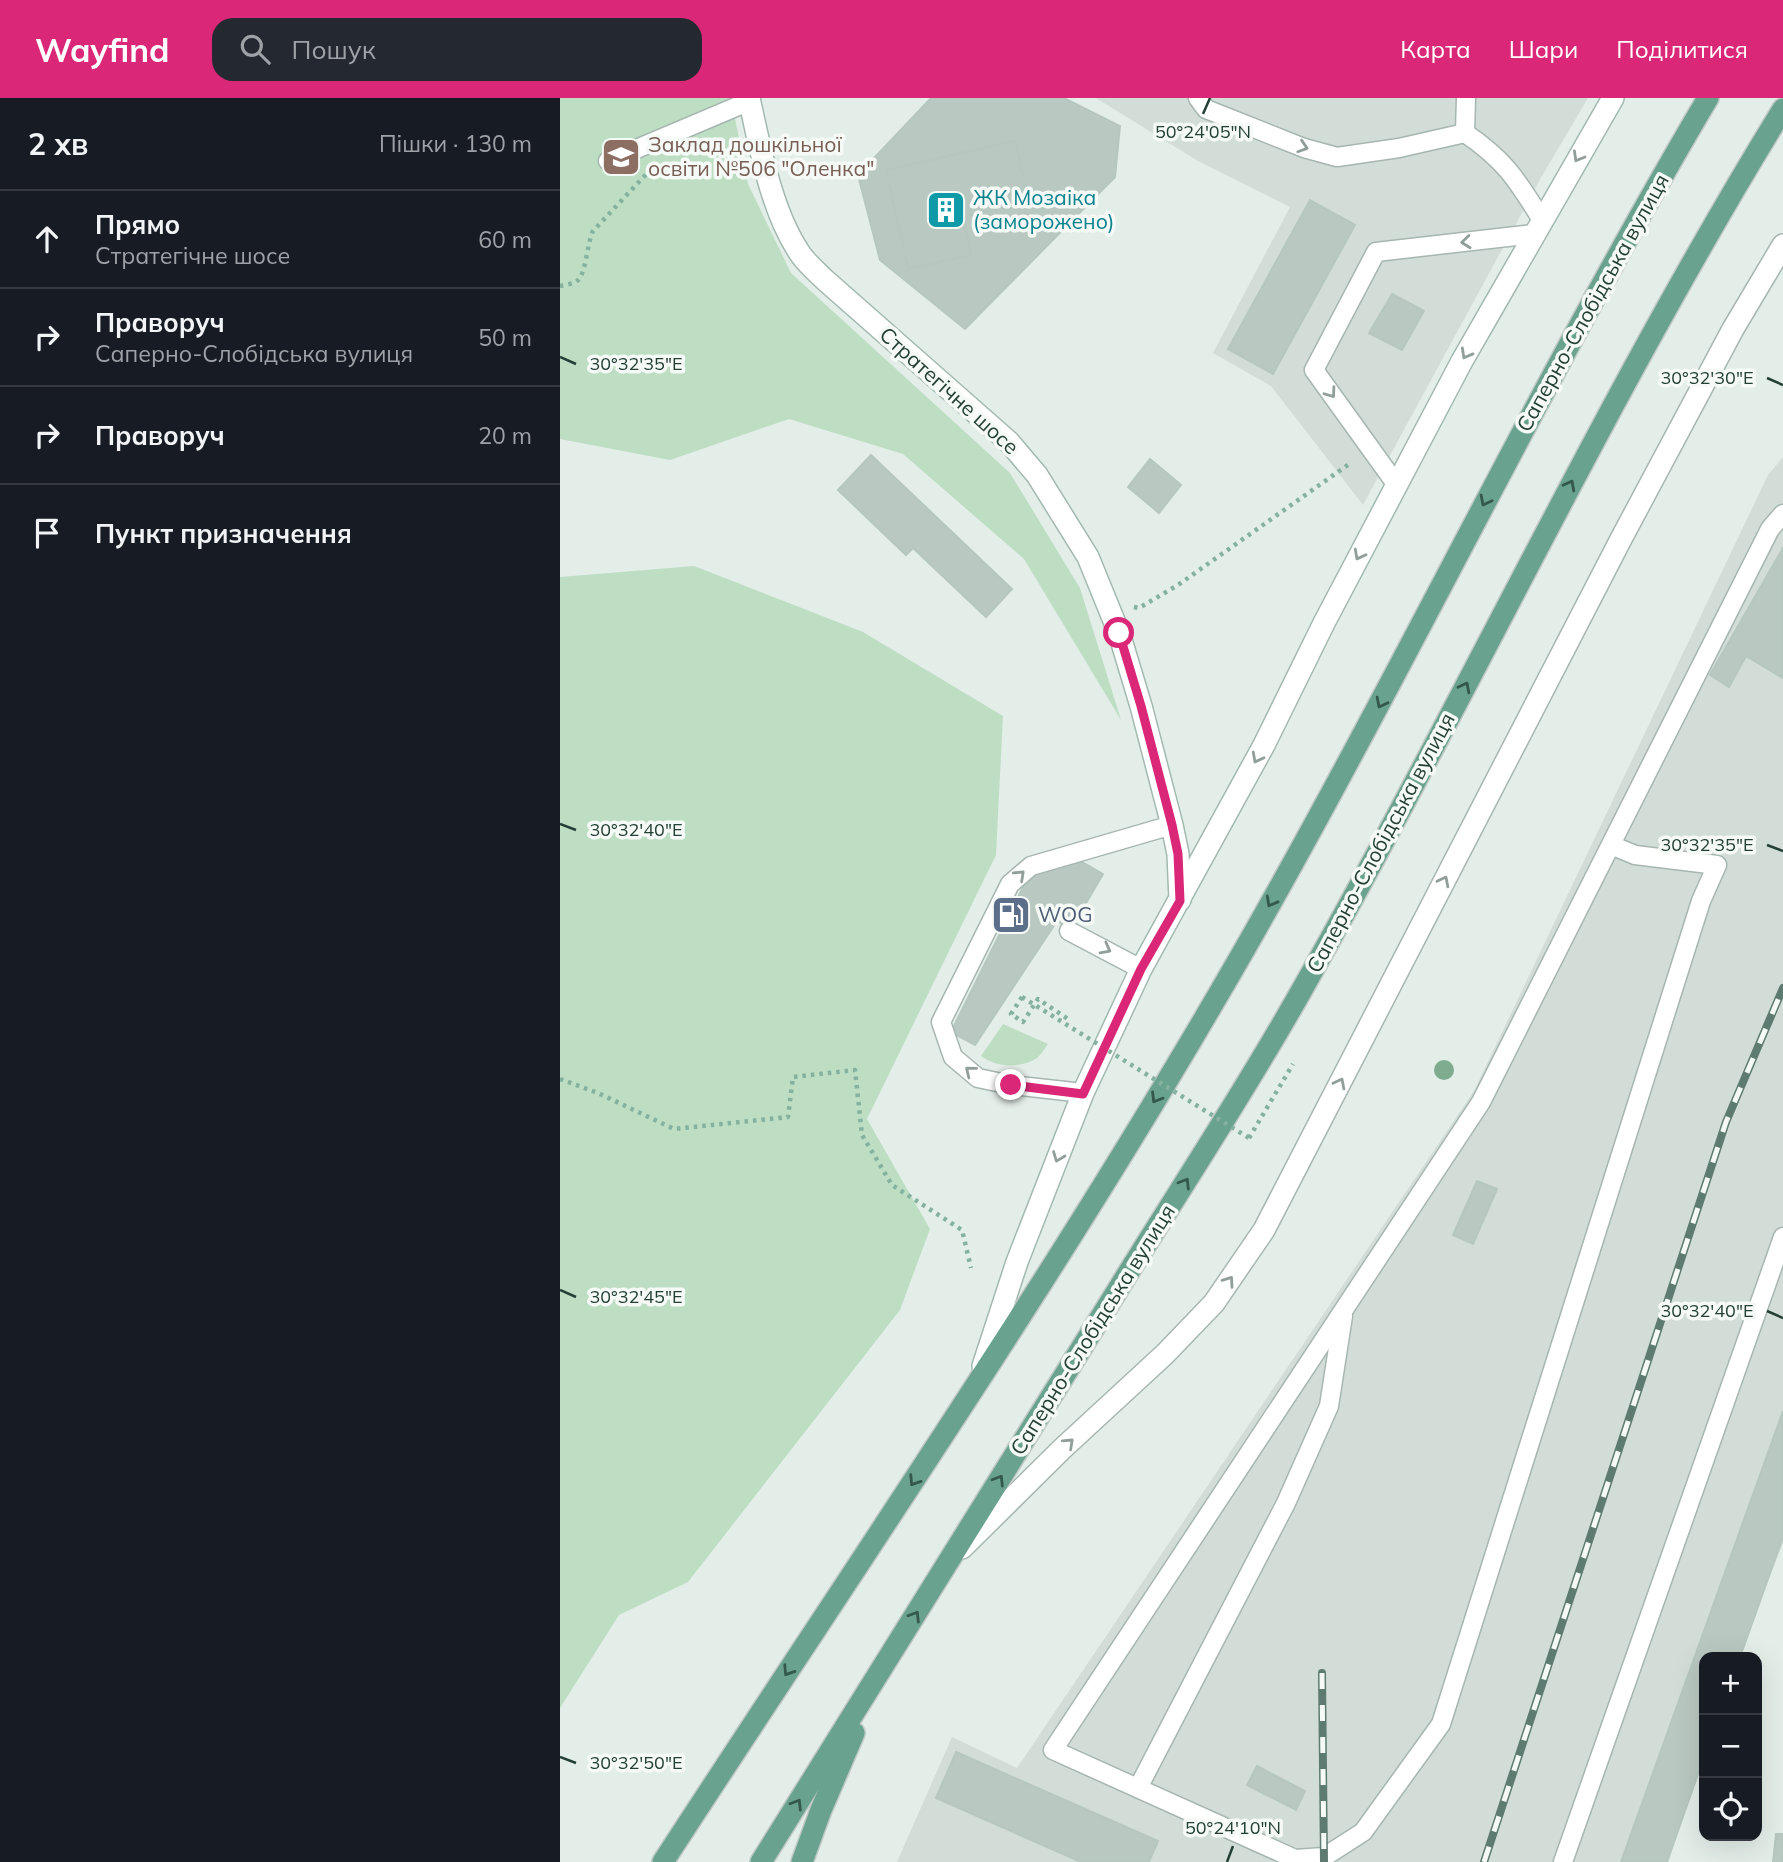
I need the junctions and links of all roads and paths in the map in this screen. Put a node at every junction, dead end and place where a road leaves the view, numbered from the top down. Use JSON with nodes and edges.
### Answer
{"nodes":[{"id":1,"x":1198,"y":98,"type":"edge"},
{"id":2,"x":1466,"y":98,"type":"edge"},
{"id":3,"x":1613,"y":98,"type":"edge"},
{"id":4,"x":1708,"y":98,"type":"edge"},
{"id":5,"x":750,"y":99,"type":"edge"},
{"id":6,"x":1783,"y":109,"type":"edge"},
{"id":7,"x":1465,"y":133,"type":"junction"},
{"id":8,"x":650,"y":143,"type":"junction"},
{"id":9,"x":608,"y":161,"type":"dead end"},
{"id":10,"x":1538,"y":227,"type":"junction"},
{"id":11,"x":1783,"y":245,"type":"edge"},
{"id":12,"x":560,"y":286,"type":"edge"},
{"id":13,"x":1371,"y":449,"type":"junction"},
{"id":14,"x":1396,"y":484,"type":"junction"},
{"id":15,"x":1783,"y":514,"type":"edge"},
{"id":16,"x":1105,"y":601,"type":"junction"},
{"id":17,"x":1172,"y":825,"type":"junction"},
{"id":18,"x":1611,"y":845,"type":"junction"},
{"id":19,"x":1180,"y":901,"type":"junction"},
{"id":20,"x":1069,"y":931,"type":"dead end"},
{"id":21,"x":1141,"y":969,"type":"junction"},
{"id":22,"x":1071,"y":1021,"type":"dead end"},
{"id":23,"x":1293,"y":1064,"type":"dead end"},
{"id":24,"x":560,"y":1079,"type":"edge"},
{"id":25,"x":1083,"y":1094,"type":"junction"},
{"id":26,"x":1783,"y":1237,"type":"edge"},
{"id":27,"x":971,"y":1268,"type":"dead end"},
{"id":28,"x":1345,"y":1308,"type":"junction"},
{"id":29,"x":978,"y":1383,"type":"junction"},
{"id":30,"x":951,"y":1559,"type":"junction"},
{"id":31,"x":879,"y":1673,"type":"junction"},
{"id":32,"x":1138,"y":1788,"type":"junction"},
{"id":33,"x":663,"y":1862,"type":"edge"},
{"id":34,"x":761,"y":1862,"type":"edge"},
{"id":35,"x":802,"y":1862,"type":"edge"},
{"id":36,"x":1563,"y":1862,"type":"edge"}],
"edges":[{"from":1,"to":7,"type":"lane","one_way":true},
{"from":2,"to":7,"type":"lane"},
{"from":3,"to":10,"type":"street","name":"Саперно-Слобідська вулиця","one_way":true},
{"from":4,"to":29,"type":"main road","name":"Саперно-Слобідська вулиця","one_way":true},
{"from":5,"to":8,"type":"lane"},
{"from":5,"to":16,"type":"street","name":"Стратегічне шосе"},
{"from":30,"to":6,"type":"main road","name":"Саперно-Слобідська вулиця","one_way":true},
{"from":7,"to":10,"type":"lane"},
{"from":8,"to":9,"type":"lane"},
{"from":8,"to":12,"type":"path"},
{"from":10,"to":13,"type":"lane","one_way":true},
{"from":10,"to":14,"type":"street","name":"Саперно-Слобідська вулиця","one_way":true},
{"from":30,"to":11,"type":"street","name":"Саперно-Слобідська вулиця","one_way":true},
{"from":13,"to":14,"type":"lane"},
{"from":13,"to":16,"type":"path"},
{"from":14,"to":19,"type":"street","name":"Саперно-Слобідська вулиця","one_way":true},
{"from":15,"to":18,"type":"lane"},
{"from":16,"to":17,"type":"street","name":"Стратегічне шосе"},
{"from":17,"to":19,"type":"street","name":"Стратегічне шосе"},
{"from":25,"to":17,"type":"lane","one_way":true},
{"from":18,"to":28,"type":"lane"},
{"from":18,"to":32,"type":"lane"},
{"from":19,"to":21,"type":"street","name":"Саперно-Слобідська вулиця"},
{"from":20,"to":21,"type":"lane","one_way":true},
{"from":21,"to":25,"type":"street","name":"Саперно-Слобідська вулиця"},
{"from":22,"to":23,"type":"path","bridge":true},
{"from":24,"to":27,"type":"path"},
{"from":25,"to":29,"type":"street","name":"Саперно-Слобідська вулиця","one_way":true},
{"from":26,"to":36,"type":"lane"},
{"from":28,"to":32,"type":"lane"},
{"from":28,"to":32,"type":"lane"},
{"from":29,"to":33,"type":"main road","name":"Саперно-Слобідська вулиця","one_way":true},
{"from":31,"to":30,"type":"main road","name":"Саперно-Слобідська вулиця","one_way":true},
{"from":34,"to":31,"type":"main road","name":"Саперно-Слобідська вулиця","one_way":true},
{"from":31,"to":35,"type":"main road"}]}
